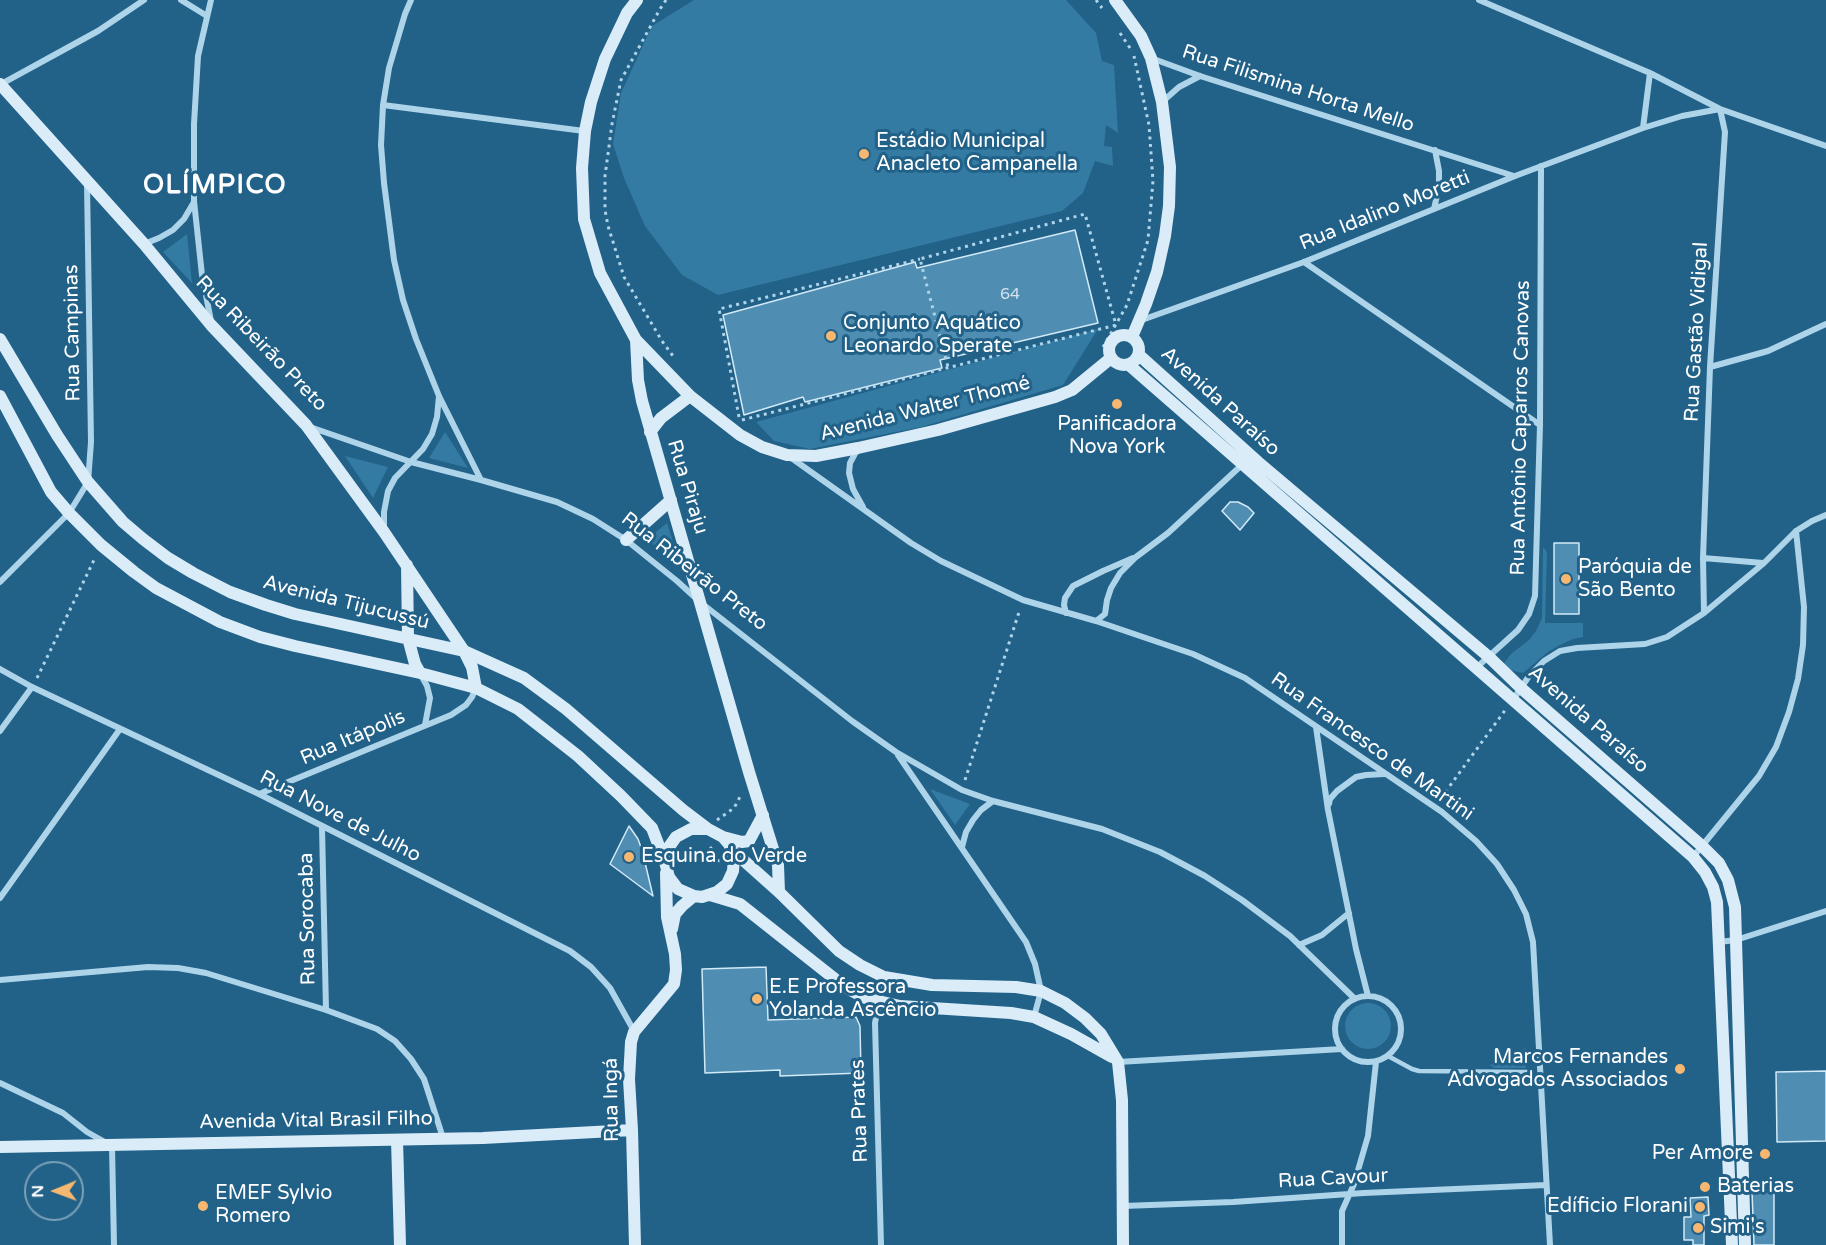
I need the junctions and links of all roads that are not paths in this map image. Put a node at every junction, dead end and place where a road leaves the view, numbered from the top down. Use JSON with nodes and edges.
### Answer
{"nodes":[{"id":1,"x":144,"y":0,"type":"edge"},
{"id":2,"x":181,"y":0,"type":"edge"},
{"id":3,"x":211,"y":0,"type":"edge"},
{"id":4,"x":411,"y":0,"type":"edge"},
{"id":5,"x":638,"y":0,"type":"edge"},
{"id":6,"x":1115,"y":0,"type":"edge"},
{"id":7,"x":1479,"y":0,"type":"edge"},
{"id":8,"x":207,"y":16,"type":"junction"},
{"id":9,"x":1151,"y":58,"type":"junction"},
{"id":10,"x":1650,"y":73,"type":"junction"},
{"id":11,"x":1200,"y":76,"type":"junction"},
{"id":12,"x":0,"y":84,"type":"edge"},
{"id":13,"x":1162,"y":102,"type":"junction"},
{"id":14,"x":383,"y":105,"type":"junction"},
{"id":15,"x":1720,"y":109,"type":"junction"},
{"id":16,"x":1643,"y":129,"type":"junction"},
{"id":17,"x":585,"y":131,"type":"junction"},
{"id":18,"x":1826,"y":146,"type":"edge"},
{"id":19,"x":1435,"y":150,"type":"junction"},
{"id":20,"x":1541,"y":166,"type":"junction"},
{"id":21,"x":1515,"y":176,"type":"junction"},
{"id":22,"x":87,"y":183,"type":"junction"},
{"id":23,"x":195,"y":201,"type":"junction"},
{"id":24,"x":1434,"y":209,"type":"junction"},
{"id":25,"x":144,"y":244,"type":"junction"},
{"id":26,"x":1304,"y":262,"type":"junction"},
{"id":27,"x":1139,"y":321,"type":"junction"},
{"id":28,"x":1826,"y":324,"type":"edge"},
{"id":29,"x":212,"y":325,"type":"junction"},
{"id":30,"x":1132,"y":337,"type":"junction"},
{"id":31,"x":0,"y":339,"type":"edge"},
{"id":32,"x":636,"y":340,"type":"junction"},
{"id":33,"x":1139,"y":355,"type":"junction"},
{"id":34,"x":1111,"y":358,"type":"junction"},
{"id":35,"x":1128,"y":365,"type":"junction"},
{"id":36,"x":1710,"y":367,"type":"junction"},
{"id":37,"x":0,"y":396,"type":"edge"},
{"id":38,"x":439,"y":396,"type":"junction"},
{"id":39,"x":690,"y":396,"type":"junction"},
{"id":40,"x":306,"y":425,"type":"junction"},
{"id":41,"x":1540,"y":425,"type":"junction"},
{"id":42,"x":650,"y":432,"type":"junction"},
{"id":43,"x":858,"y":448,"type":"junction"},
{"id":44,"x":788,"y":455,"type":"junction"},
{"id":45,"x":1247,"y":460,"type":"junction"},
{"id":46,"x":411,"y":462,"type":"junction"},
{"id":47,"x":481,"y":480,"type":"junction"},
{"id":48,"x":88,"y":482,"type":"junction"},
{"id":49,"x":671,"y":500,"type":"junction"},
{"id":50,"x":865,"y":510,"type":"junction"},
{"id":51,"x":69,"y":513,"type":"junction"},
{"id":52,"x":1826,"y":515,"type":"edge"},
{"id":53,"x":1796,"y":531,"type":"junction"},
{"id":54,"x":384,"y":532,"type":"junction"},
{"id":55,"x":626,"y":540,"type":"junction"},
{"id":56,"x":1136,"y":557,"type":"junction"},
{"id":57,"x":1703,"y":558,"type":"junction"},
{"id":58,"x":1764,"y":563,"type":"junction"},
{"id":59,"x":406,"y":564,"type":"junction"},
{"id":60,"x":0,"y":582,"type":"edge"},
{"id":61,"x":700,"y":602,"type":"junction"},
{"id":62,"x":1066,"y":613,"type":"junction"},
{"id":63,"x":1704,"y":613,"type":"junction"},
{"id":64,"x":1096,"y":621,"type":"junction"},
{"id":65,"x":408,"y":638,"type":"junction"},
{"id":66,"x":464,"y":651,"type":"junction"},
{"id":67,"x":1489,"y":657,"type":"junction"},
{"id":68,"x":0,"y":669,"type":"edge"},
{"id":69,"x":1476,"y":669,"type":"junction"},
{"id":70,"x":420,"y":673,"type":"junction"},
{"id":71,"x":32,"y":687,"type":"junction"},
{"id":72,"x":476,"y":688,"type":"junction"},
{"id":73,"x":1522,"y":689,"type":"junction"},
{"id":74,"x":1512,"y":700,"type":"junction"},
{"id":75,"x":425,"y":725,"type":"junction"},
{"id":76,"x":1316,"y":727,"type":"junction"},
{"id":77,"x":120,"y":729,"type":"junction"},
{"id":78,"x":0,"y":731,"type":"edge"},
{"id":79,"x":896,"y":752,"type":"junction"},
{"id":80,"x":1385,"y":774,"type":"junction"},
{"id":81,"x":259,"y":794,"type":"junction"},
{"id":82,"x":993,"y":801,"type":"junction"},
{"id":83,"x":1328,"y":810,"type":"junction"},
{"id":84,"x":763,"y":815,"type":"junction"},
{"id":85,"x":702,"y":825,"type":"junction"},
{"id":86,"x":322,"y":827,"type":"junction"},
{"id":87,"x":723,"y":837,"type":"junction"},
{"id":88,"x":1702,"y":846,"type":"junction"},
{"id":89,"x":962,"y":847,"type":"junction"},
{"id":90,"x":732,"y":850,"type":"junction"},
{"id":91,"x":1693,"y":857,"type":"junction"},
{"id":92,"x":666,"y":866,"type":"junction"},
{"id":93,"x":779,"y":892,"type":"junction"},
{"id":94,"x":710,"y":895,"type":"junction"},
{"id":95,"x":694,"y":896,"type":"junction"},
{"id":96,"x":0,"y":898,"type":"edge"},
{"id":97,"x":1826,"y":911,"type":"edge"},
{"id":98,"x":1349,"y":913,"type":"junction"},
{"id":99,"x":671,"y":933,"type":"junction"},
{"id":100,"x":1736,"y":940,"type":"junction"},
{"id":101,"x":1719,"y":942,"type":"junction"},
{"id":102,"x":1299,"y":945,"type":"junction"},
{"id":103,"x":884,"y":977,"type":"junction"},
{"id":104,"x":0,"y":980,"type":"edge"},
{"id":105,"x":1041,"y":991,"type":"junction"},
{"id":106,"x":1368,"y":996,"type":"junction"},
{"id":107,"x":1355,"y":999,"type":"junction"},
{"id":108,"x":879,"y":1002,"type":"junction"},
{"id":109,"x":326,"y":1010,"type":"junction"},
{"id":110,"x":1034,"y":1017,"type":"junction"},
{"id":111,"x":634,"y":1032,"type":"junction"},
{"id":112,"x":1342,"y":1049,"type":"junction"},
{"id":113,"x":1388,"y":1056,"type":"junction"},
{"id":114,"x":1118,"y":1062,"type":"junction"},
{"id":115,"x":1376,"y":1062,"type":"junction"},
{"id":116,"x":1529,"y":1071,"type":"dead end"},
{"id":117,"x":0,"y":1083,"type":"edge"},
{"id":118,"x":632,"y":1130,"type":"junction"},
{"id":119,"x":443,"y":1138,"type":"junction"},
{"id":120,"x":397,"y":1140,"type":"junction"},
{"id":121,"x":112,"y":1146,"type":"junction"},
{"id":122,"x":0,"y":1147,"type":"edge"},
{"id":123,"x":1546,"y":1185,"type":"junction"},
{"id":124,"x":1349,"y":1194,"type":"junction"},
{"id":125,"x":1122,"y":1206,"type":"junction"},
{"id":126,"x":114,"y":1245,"type":"edge"},
{"id":127,"x":400,"y":1245,"type":"edge"},
{"id":128,"x":635,"y":1245,"type":"edge"},
{"id":129,"x":881,"y":1245,"type":"edge"},
{"id":130,"x":1123,"y":1245,"type":"edge"},
{"id":131,"x":1342,"y":1245,"type":"edge"},
{"id":132,"x":1550,"y":1245,"type":"edge"},
{"id":133,"x":1732,"y":1245,"type":"edge"},
{"id":134,"x":1745,"y":1245,"type":"edge"}],
"edges":[{"from":1,"to":12,"type":"street"},
{"from":2,"to":8,"type":"street"},
{"from":3,"to":8,"type":"street"},
{"from":4,"to":14,"type":"street"},
{"from":5,"to":17,"type":"street","name":"Avenida Walter Thomé"},
{"from":6,"to":9,"type":"street"},
{"from":7,"to":10,"type":"street"},
{"from":8,"to":23,"type":"street"},
{"from":9,"to":11,"type":"street","name":"Rua Filismina Horta Mello"},
{"from":9,"to":13,"type":"street"},
{"from":10,"to":15,"type":"street"},
{"from":10,"to":16,"type":"street"},
{"from":11,"to":13,"type":"street"},
{"from":11,"to":19,"type":"street","name":"Rua Filismina Horta Mello"},
{"from":12,"to":22,"type":"street","name":"Rua Ribeirão Preto"},
{"from":13,"to":27,"type":"street"},
{"from":14,"to":17,"type":"street"},
{"from":14,"to":38,"type":"street"},
{"from":15,"to":16,"type":"street","name":"Rua Idalino Moretti"},
{"from":15,"to":18,"type":"street"},
{"from":15,"to":36,"type":"street","name":"Rua Gastão Vidigal"},
{"from":16,"to":20,"type":"street","name":"Rua Idalino Moretti"},
{"from":17,"to":32,"type":"street","name":"Avenida Walter Thomé"},
{"from":19,"to":21,"type":"street","name":"Rua Filismina Horta Mello"},
{"from":19,"to":24,"type":"street","name":"Rua Filismina Horta Mello"},
{"from":20,"to":21,"type":"street","name":"Rua Idalino Moretti"},
{"from":20,"to":41,"type":"street","name":"Rua Antônio Caparros Canovas"},
{"from":21,"to":24,"type":"street","name":"Rua Idalino Moretti"},
{"from":22,"to":25,"type":"street","name":"Rua Ribeirão Preto"},
{"from":22,"to":48,"type":"street","name":"Rua Campinas"},
{"from":23,"to":25,"type":"street"},
{"from":23,"to":29,"type":"street"},
{"from":24,"to":26,"type":"street","name":"Rua Idalino Moretti"},
{"from":25,"to":29,"type":"street","name":"Rua Ribeirão Preto"},
{"from":26,"to":27,"type":"street","name":"Rua Idalino Moretti"},
{"from":26,"to":41,"type":"street"},
{"from":27,"to":30,"type":"street"},
{"from":28,"to":36,"type":"street"},
{"from":29,"to":40,"type":"street","name":"Rua Ribeirão Preto"},
{"from":30,"to":33,"type":"street"},
{"from":30,"to":34,"type":"street"},
{"from":31,"to":48,"type":"street","name":"Avenida Tijucussú"},
{"from":32,"to":39,"type":"street","name":"Avenida Walter Thomé"},
{"from":32,"to":42,"type":"street","name":"Rua Piraju"},
{"from":33,"to":35,"type":"street"},
{"from":33,"to":45,"type":"street","name":"Avenida Paraíso"},
{"from":34,"to":35,"type":"street"},
{"from":34,"to":43,"type":"street","name":"Avenida Walter Thomé"},
{"from":35,"to":45,"type":"street","name":"Avenida Paraíso"},
{"from":36,"to":57,"type":"street","name":"Rua Gastão Vidigal"},
{"from":37,"to":51,"type":"street"},
{"from":38,"to":46,"type":"street"},
{"from":38,"to":47,"type":"street"},
{"from":39,"to":42,"type":"street"},
{"from":39,"to":44,"type":"street","name":"Avenida Walter Thomé"},
{"from":40,"to":46,"type":"street","name":"Rua Ribeirão Preto"},
{"from":40,"to":54,"type":"street"},
{"from":41,"to":67,"type":"street","name":"Rua Antônio Caparros Canovas"},
{"from":42,"to":49,"type":"street","name":"Rua Piraju"},
{"from":43,"to":44,"type":"street","name":"Avenida Walter Thomé"},
{"from":43,"to":50,"type":"street","name":"Rua Francesco de Martini"},
{"from":44,"to":50,"type":"street","name":"Rua Francesco de Martini"},
{"from":45,"to":56,"type":"street"},
{"from":45,"to":67,"type":"street","name":"Avenida Paraíso"},
{"from":45,"to":69,"type":"street","name":"Avenida Paraíso"},
{"from":46,"to":47,"type":"street","name":"Rua Ribeirão Preto"},
{"from":46,"to":54,"type":"street"},
{"from":47,"to":55,"type":"street","name":"Rua Ribeirão Preto"},
{"from":48,"to":51,"type":"street"},
{"from":48,"to":65,"type":"street","name":"Avenida Tijucussú"},
{"from":49,"to":55,"type":"street"},
{"from":49,"to":61,"type":"street","name":"Rua Piraju"},
{"from":50,"to":62,"type":"street","name":"Rua Francesco de Martini"},
{"from":51,"to":60,"type":"street"},
{"from":51,"to":70,"type":"street"},
{"from":52,"to":53,"type":"street"},
{"from":53,"to":58,"type":"street"},
{"from":53,"to":88,"type":"street"},
{"from":54,"to":59,"type":"street"},
{"from":55,"to":61,"type":"street","name":"Rua Ribeirão Preto"},
{"from":56,"to":62,"type":"street"},
{"from":56,"to":64,"type":"street"},
{"from":57,"to":58,"type":"street"},
{"from":57,"to":63,"type":"street","name":"Rua Gastão Vidigal"},
{"from":58,"to":63,"type":"street"},
{"from":59,"to":65,"type":"street"},
{"from":59,"to":66,"type":"street"},
{"from":61,"to":79,"type":"street","name":"Rua Ribeirão Preto"},
{"from":61,"to":84,"type":"street","name":"Rua Piraju"},
{"from":62,"to":64,"type":"street","name":"Rua Francesco de Martini"},
{"from":63,"to":73,"type":"street"},
{"from":64,"to":76,"type":"street","name":"Rua Francesco de Martini"},
{"from":65,"to":66,"type":"street","name":"Avenida Tijucussú"},
{"from":65,"to":70,"type":"street"},
{"from":66,"to":72,"type":"street"},
{"from":66,"to":85,"type":"street","name":"Avenida Tijucussú"},
{"from":67,"to":69,"type":"street","name":"Rua Antônio Caparros Canovas"},
{"from":67,"to":73,"type":"street","name":"Avenida Paraíso"},
{"from":68,"to":71,"type":"street","name":"Rua Nove de Julho"},
{"from":69,"to":74,"type":"street","name":"Avenida Paraíso"},
{"from":70,"to":72,"type":"street"},
{"from":70,"to":75,"type":"street","name":"Rua Itápolis"},
{"from":71,"to":77,"type":"street","name":"Rua Nove de Julho"},
{"from":71,"to":78,"type":"street"},
{"from":72,"to":75,"type":"street","name":"Rua Itápolis"},
{"from":72,"to":92,"type":"street"},
{"from":73,"to":74,"type":"street"},
{"from":73,"to":88,"type":"street","name":"Avenida Paraíso"},
{"from":74,"to":91,"type":"street","name":"Avenida Paraíso"},
{"from":75,"to":81,"type":"street","name":"Rua Itápolis"},
{"from":76,"to":80,"type":"street","name":"Rua Francesco de Martini"},
{"from":76,"to":83,"type":"street"},
{"from":77,"to":81,"type":"street","name":"Rua Nove de Julho"},
{"from":77,"to":96,"type":"street"},
{"from":79,"to":82,"type":"street","name":"Rua Ribeirão Preto"},
{"from":79,"to":89,"type":"street"},
{"from":80,"to":83,"type":"street"},
{"from":80,"to":123,"type":"street","name":"Rua Francesco de Martini"},
{"from":81,"to":86,"type":"street","name":"Rua Nove de Julho"},
{"from":82,"to":89,"type":"street"},
{"from":82,"to":102,"type":"street","name":"Rua Ribeirão Preto"},
{"from":83,"to":98,"type":"street"},
{"from":84,"to":87,"type":"street"},
{"from":84,"to":93,"type":"street","name":"Rua Piraju"},
{"from":85,"to":87,"type":"street","name":"Avenida Tijucussú"},
{"from":85,"to":92,"type":"street"},
{"from":86,"to":109,"type":"street","name":"Rua Sorocaba"},
{"from":86,"to":111,"type":"street","name":"Rua Nove de Julho"},
{"from":87,"to":90,"type":"street","name":"Avenida Tijucussú"},
{"from":88,"to":91,"type":"street"},
{"from":88,"to":100,"type":"street","name":"Avenida Paraíso"},
{"from":89,"to":105,"type":"street"},
{"from":90,"to":93,"type":"street","name":"Avenida Tijucussú"},
{"from":90,"to":94,"type":"street"},
{"from":91,"to":101,"type":"street","name":"Avenida Paraíso"},
{"from":92,"to":95,"type":"street"},
{"from":92,"to":99,"type":"street","name":"Rua Ingá"},
{"from":93,"to":103,"type":"street","name":"Avenida Tijucussú"},
{"from":94,"to":95,"type":"street"},
{"from":94,"to":108,"type":"street"},
{"from":95,"to":99,"type":"street","name":"Rua Ingá"},
{"from":97,"to":100,"type":"street"},
{"from":98,"to":102,"type":"street"},
{"from":98,"to":106,"type":"street"},
{"from":99,"to":111,"type":"street","name":"Rua Ingá"},
{"from":100,"to":101,"type":"street"},
{"from":100,"to":134,"type":"street","name":"Avenida Paraíso"},
{"from":101,"to":133,"type":"street","name":"Avenida Paraíso"},
{"from":102,"to":107,"type":"street","name":"Rua Ribeirão Preto"},
{"from":103,"to":105,"type":"street","name":"Avenida Tijucussú"},
{"from":103,"to":108,"type":"street","name":"Rua Prates"},
{"from":104,"to":109,"type":"street"},
{"from":105,"to":110,"type":"street"},
{"from":105,"to":114,"type":"street","name":"Avenida Tijucussú"},
{"from":106,"to":107,"type":"street"},
{"from":106,"to":113,"type":"street"},
{"from":107,"to":112,"type":"street"},
{"from":108,"to":110,"type":"street"},
{"from":108,"to":129,"type":"street","name":"Rua Prates"},
{"from":109,"to":119,"type":"street"},
{"from":110,"to":114,"type":"street"},
{"from":111,"to":118,"type":"street","name":"Rua Ingá"},
{"from":112,"to":114,"type":"street"},
{"from":112,"to":115,"type":"street"},
{"from":113,"to":115,"type":"street"},
{"from":113,"to":116,"type":"lane"},
{"from":114,"to":125,"type":"street"},
{"from":115,"to":124,"type":"street"},
{"from":117,"to":121,"type":"street"},
{"from":118,"to":119,"type":"street","name":"Avenida Vital Brasil Filho"},
{"from":118,"to":128,"type":"street","name":"Rua Ingá"},
{"from":119,"to":120,"type":"street","name":"Avenida Vital Brasil Filho"},
{"from":120,"to":121,"type":"street","name":"Avenida Vital Brasil Filho"},
{"from":120,"to":127,"type":"street"},
{"from":121,"to":122,"type":"street","name":"Avenida Vital Brasil Filho"},
{"from":121,"to":126,"type":"street"},
{"from":123,"to":124,"type":"street","name":"Rua Cavour"},
{"from":123,"to":132,"type":"street","name":"Rua Francesco de Martini"},
{"from":124,"to":125,"type":"street","name":"Rua Cavour"},
{"from":124,"to":131,"type":"street"},
{"from":125,"to":130,"type":"street"}]}
